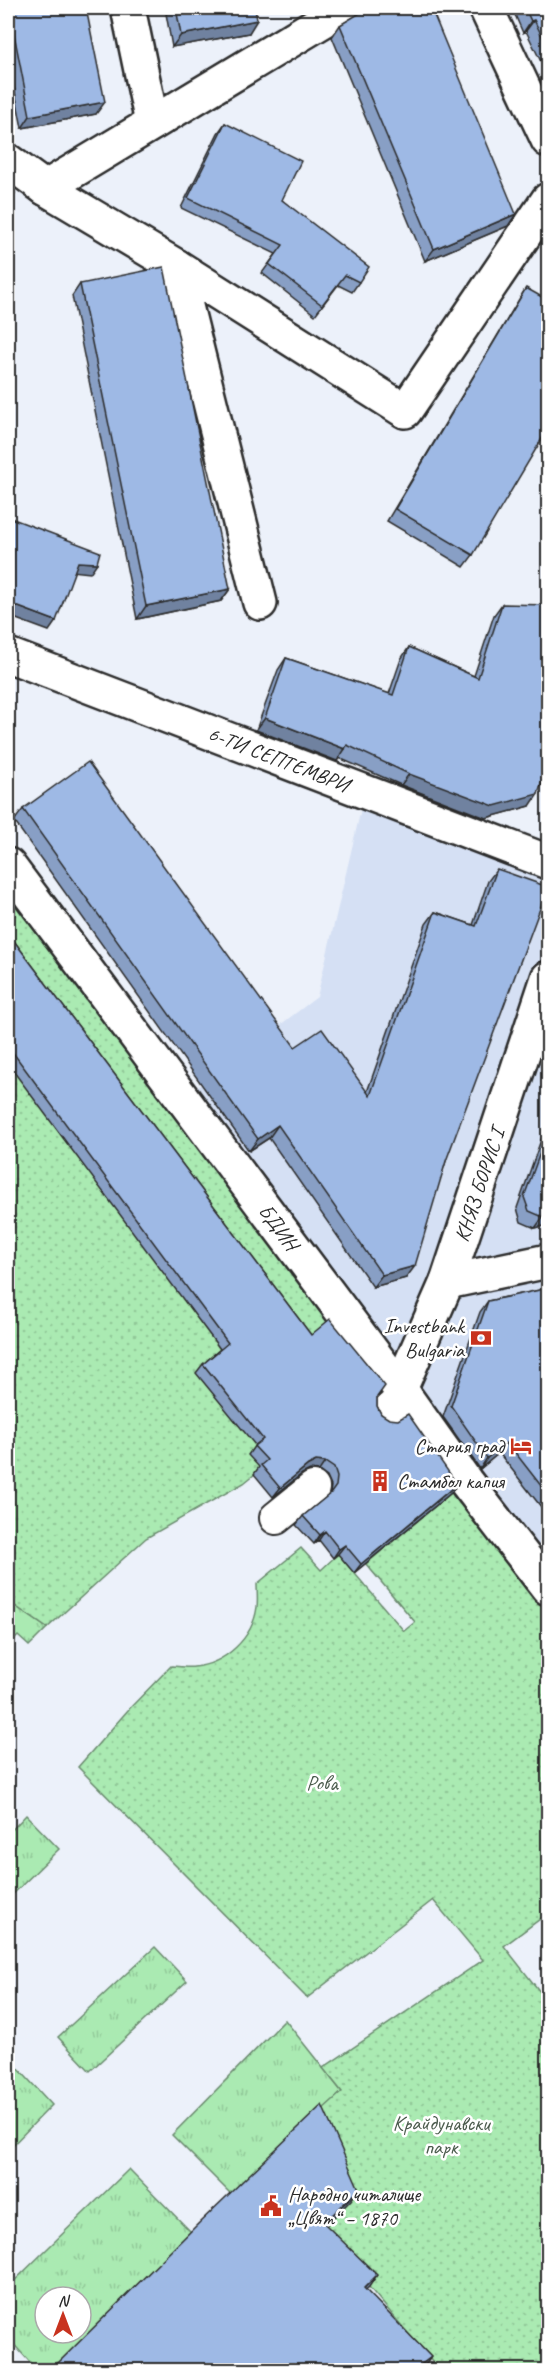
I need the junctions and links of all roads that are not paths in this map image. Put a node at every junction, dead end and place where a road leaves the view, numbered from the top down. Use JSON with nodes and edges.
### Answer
{"nodes":[{"id":1,"x":129,"y":8,"type":"edge"},
{"id":2,"x":344,"y":8,"type":"edge"},
{"id":3,"x":486,"y":8,"type":"edge"},
{"id":4,"x":152,"y":123,"type":"junction"},
{"id":5,"x":549,"y":140,"type":"edge"},
{"id":6,"x":8,"y":161,"type":"edge"},
{"id":7,"x":45,"y":188,"type":"junction"},
{"id":8,"x":549,"y":200,"type":"edge"},
{"id":9,"x":176,"y":266,"type":"junction"},
{"id":10,"x":260,"y":603,"type":"dead end"},
{"id":11,"x":8,"y":655,"type":"edge"},
{"id":12,"x":549,"y":862,"type":"edge"},
{"id":13,"x":8,"y":865,"type":"edge"},
{"id":14,"x":549,"y":978,"type":"edge"},
{"id":15,"x":549,"y":1261,"type":"edge"},
{"id":16,"x":447,"y":1282,"type":"junction"},
{"id":17,"x":398,"y":1398,"type":"junction"},
{"id":18,"x":313,"y":1488,"type":"dead end"},
{"id":19,"x":276,"y":1518,"type":"dead end"},
{"id":20,"x":549,"y":1588,"type":"edge"}],
"edges":[{"from":1,"to":4,"type":"street"},
{"from":2,"to":4,"type":"street"},
{"from":3,"to":5,"type":"street"},
{"from":4,"to":7,"type":"street"},
{"from":6,"to":7,"type":"street"},
{"from":7,"to":9,"type":"street"},
{"from":8,"to":9,"type":"street"},
{"from":9,"to":10,"type":"street"},
{"from":11,"to":12,"type":"street","name":"6-ТИ СЕПТЕМВРИ"},
{"from":13,"to":17,"type":"street","name":"БДИН"},
{"from":14,"to":16,"type":"street","name":"КНЯЗ БОРИС I"},
{"from":15,"to":16,"type":"street"},
{"from":16,"to":17,"type":"street","name":"КНЯЗ БОРИС I"},
{"from":17,"to":20,"type":"street","name":"БДИН"},
{"from":18,"to":19,"type":"street"}]}
